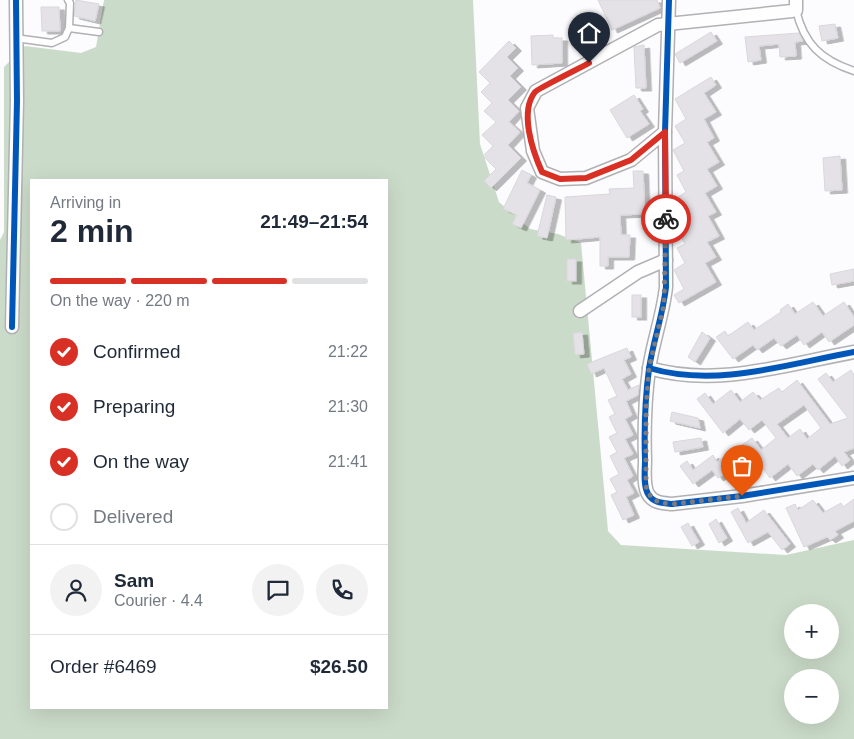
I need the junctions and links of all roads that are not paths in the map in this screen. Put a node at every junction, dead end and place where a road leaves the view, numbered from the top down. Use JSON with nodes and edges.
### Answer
{"nodes":[{"id":1,"x":16,"y":0,"type":"edge"},
{"id":2,"x":68,"y":0,"type":"edge"},
{"id":3,"x":669,"y":0,"type":"edge"},
{"id":4,"x":796,"y":5,"type":"edge"},
{"id":5,"x":667,"y":25,"type":"junction"},
{"id":6,"x":69,"y":28,"type":"junction"},
{"id":7,"x":99,"y":32,"type":"dead end"},
{"id":8,"x":15,"y":38,"type":"junction"},
{"id":9,"x":854,"y":71,"type":"edge"},
{"id":10,"x":665,"y":132,"type":"junction"},
{"id":11,"x":666,"y":260,"type":"junction"},
{"id":12,"x":580,"y":311,"type":"dead end"},
{"id":13,"x":12,"y":327,"type":"dead end"},
{"id":14,"x":854,"y":352,"type":"edge"},
{"id":15,"x":649,"y":368,"type":"junction"},
{"id":16,"x":854,"y":478,"type":"edge"}],
"edges":[{"from":1,"to":8,"type":"street"},
{"from":2,"to":6,"type":"lane"},
{"from":3,"to":5,"type":"street"},
{"from":4,"to":5,"type":"street"},
{"from":4,"to":9,"type":"lane"},
{"from":5,"to":10,"type":"street"},
{"from":5,"to":10,"type":"street"},
{"from":6,"to":7,"type":"lane"},
{"from":6,"to":8,"type":"lane"},
{"from":8,"to":13,"type":"street"},
{"from":10,"to":11,"type":"street"},
{"from":11,"to":12,"type":"street"},
{"from":11,"to":15,"type":"street"},
{"from":14,"to":15,"type":"street"},
{"from":15,"to":16,"type":"street"}]}
